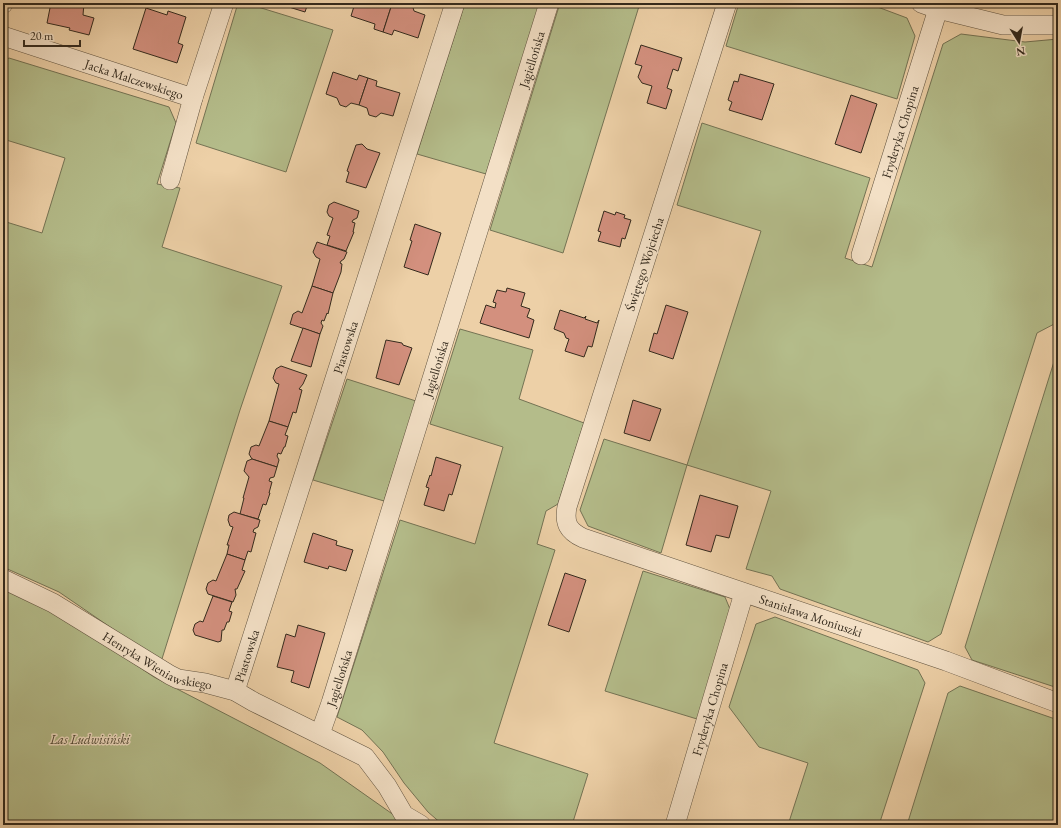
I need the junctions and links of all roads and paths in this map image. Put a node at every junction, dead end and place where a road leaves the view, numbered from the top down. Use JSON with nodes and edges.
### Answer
{"nodes":[{"id":1,"x":224,"y":3,"type":"edge"},
{"id":2,"x":455,"y":3,"type":"edge"},
{"id":3,"x":549,"y":3,"type":"edge"},
{"id":4,"x":727,"y":3,"type":"edge"},
{"id":5,"x":929,"y":6,"type":"edge"},
{"id":6,"x":1058,"y":25,"type":"edge"},
{"id":7,"x":3,"y":36,"type":"edge"},
{"id":8,"x":193,"y":98,"type":"junction"},
{"id":9,"x":170,"y":180,"type":"dead end"},
{"id":10,"x":861,"y":255,"type":"dead end"},
{"id":11,"x":566,"y":525,"type":"joint"},
{"id":12,"x":3,"y":579,"type":"edge"},
{"id":13,"x":744,"y":593,"type":"junction"},
{"id":14,"x":235,"y":690,"type":"junction"},
{"id":15,"x":1058,"y":703,"type":"edge"},
{"id":16,"x":320,"y":734,"type":"junction"},
{"id":17,"x":421,"y":825,"type":"edge"},
{"id":18,"x":675,"y":825,"type":"edge"}],
"edges":[{"from":1,"to":8,"type":"street","name":"Jacka Malczewskiego"},
{"from":2,"to":14,"type":"street","name":"Piastowska"},
{"from":3,"to":16,"type":"street","name":"Jagiellońska"},
{"from":4,"to":11,"type":"street","name":"Świętego Wojciecha"},
{"from":5,"to":6,"type":"street"},
{"from":5,"to":10,"type":"street","name":"Fryderyka Chopina"},
{"from":7,"to":8,"type":"street","name":"Jacka Malczewskiego"},
{"from":8,"to":9,"type":"street"},
{"from":11,"to":13,"type":"street","name":"Stanisława Moniuszki"},
{"from":12,"to":14,"type":"street","name":"Henryka Wieniawskiego"},
{"from":13,"to":15,"type":"street","name":"Stanisława Moniuszki"},
{"from":13,"to":18,"type":"street","name":"Fryderyka Chopina"},
{"from":14,"to":16,"type":"street","name":"Henryka Wieniawskiego"},
{"from":16,"to":17,"type":"street","name":"Henryka Wieniawskiego"}]}
